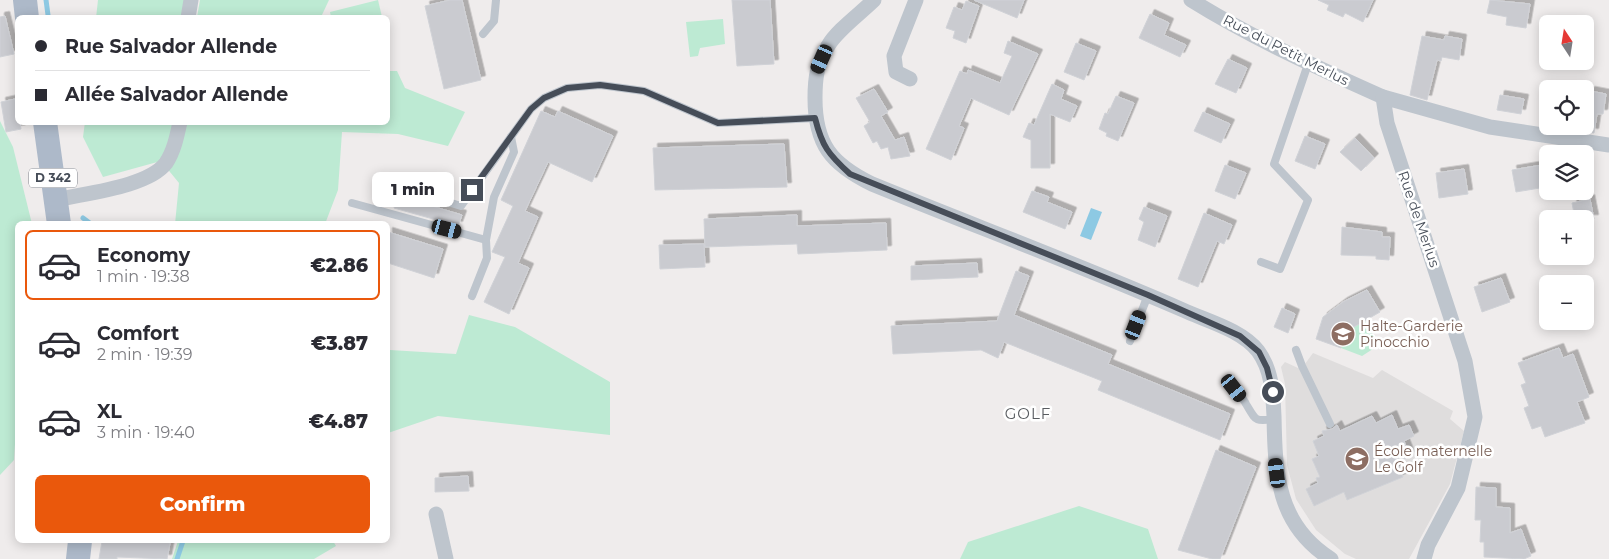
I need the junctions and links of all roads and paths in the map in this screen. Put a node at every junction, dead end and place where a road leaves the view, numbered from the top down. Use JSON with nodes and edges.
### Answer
{"nodes":[{"id":1,"x":24,"y":0,"type":"edge"},
{"id":2,"x":191,"y":0,"type":"edge"},
{"id":3,"x":496,"y":0,"type":"edge"},
{"id":4,"x":874,"y":0,"type":"edge"},
{"id":5,"x":916,"y":0,"type":"edge"},
{"id":6,"x":1191,"y":0,"type":"edge"},
{"id":7,"x":26,"y":15,"type":"edge"},
{"id":8,"x":188,"y":15,"type":"edge"},
{"id":9,"x":483,"y":34,"type":"dead end"},
{"id":10,"x":1308,"y":64,"type":"junction"},
{"id":11,"x":910,"y":79,"type":"dead end"},
{"id":12,"x":1383,"y":98,"type":"junction"},
{"id":13,"x":815,"y":118,"type":"junction"},
{"id":14,"x":44,"y":125,"type":"edge"},
{"id":15,"x":179,"y":125,"type":"edge"},
{"id":16,"x":511,"y":137,"type":"junction"},
{"id":17,"x":1609,"y":145,"type":"edge"},
{"id":18,"x":398,"y":188,"type":"dead end"},
{"id":19,"x":56,"y":200,"type":"junction"},
{"id":20,"x":352,"y":204,"type":"dead end"},
{"id":21,"x":59,"y":221,"type":"edge"},
{"id":22,"x":486,"y":240,"type":"junction"},
{"id":23,"x":1261,"y":262,"type":"dead end"},
{"id":24,"x":1148,"y":295,"type":"junction"},
{"id":25,"x":472,"y":296,"type":"dead end"},
{"id":26,"x":1130,"y":340,"type":"dead end"},
{"id":27,"x":1296,"y":350,"type":"dead end"},
{"id":28,"x":1234,"y":388,"type":"dead end"},
{"id":29,"x":1274,"y":419,"type":"junction"},
{"id":30,"x":1330,"y":424,"type":"dead end"},
{"id":31,"x":436,"y":514,"type":"dead end"},
{"id":32,"x":80,"y":543,"type":"edge"},
{"id":33,"x":78,"y":559,"type":"edge"},
{"id":34,"x":446,"y":559,"type":"edge"},
{"id":35,"x":1331,"y":559,"type":"edge"},
{"id":36,"x":1424,"y":559,"type":"edge"}],
"edges":[{"from":1,"to":7,"type":"main road"},
{"from":2,"to":8,"type":"street"},
{"from":3,"to":9,"type":"lane"},
{"from":4,"to":13,"type":"street"},
{"from":5,"to":11,"type":"street"},
{"from":6,"to":10,"type":"street","name":"Rue du Petit Merlus"},
{"from":10,"to":12,"type":"street","name":"Rue du Petit Merlus"},
{"from":10,"to":23,"type":"lane"},
{"from":12,"to":17,"type":"street"},
{"from":12,"to":36,"type":"street","name":"Rue de Merlus"},
{"from":13,"to":16,"type":"lane"},
{"from":13,"to":24,"type":"street"},
{"from":14,"to":19,"type":"main road","number":"D 342"},
{"from":15,"to":19,"type":"street"},
{"from":16,"to":18,"type":"lane"},
{"from":16,"to":22,"type":"lane"},
{"from":19,"to":21,"type":"main road","number":"D 342"},
{"from":20,"to":22,"type":"lane"},
{"from":22,"to":25,"type":"lane"},
{"from":24,"to":26,"type":"lane"},
{"from":24,"to":29,"type":"street"},
{"from":27,"to":30,"type":"lane"},
{"from":28,"to":29,"type":"lane"},
{"from":29,"to":35,"type":"street"},
{"from":31,"to":34,"type":"street"},
{"from":32,"to":33,"type":"main road"}]}
